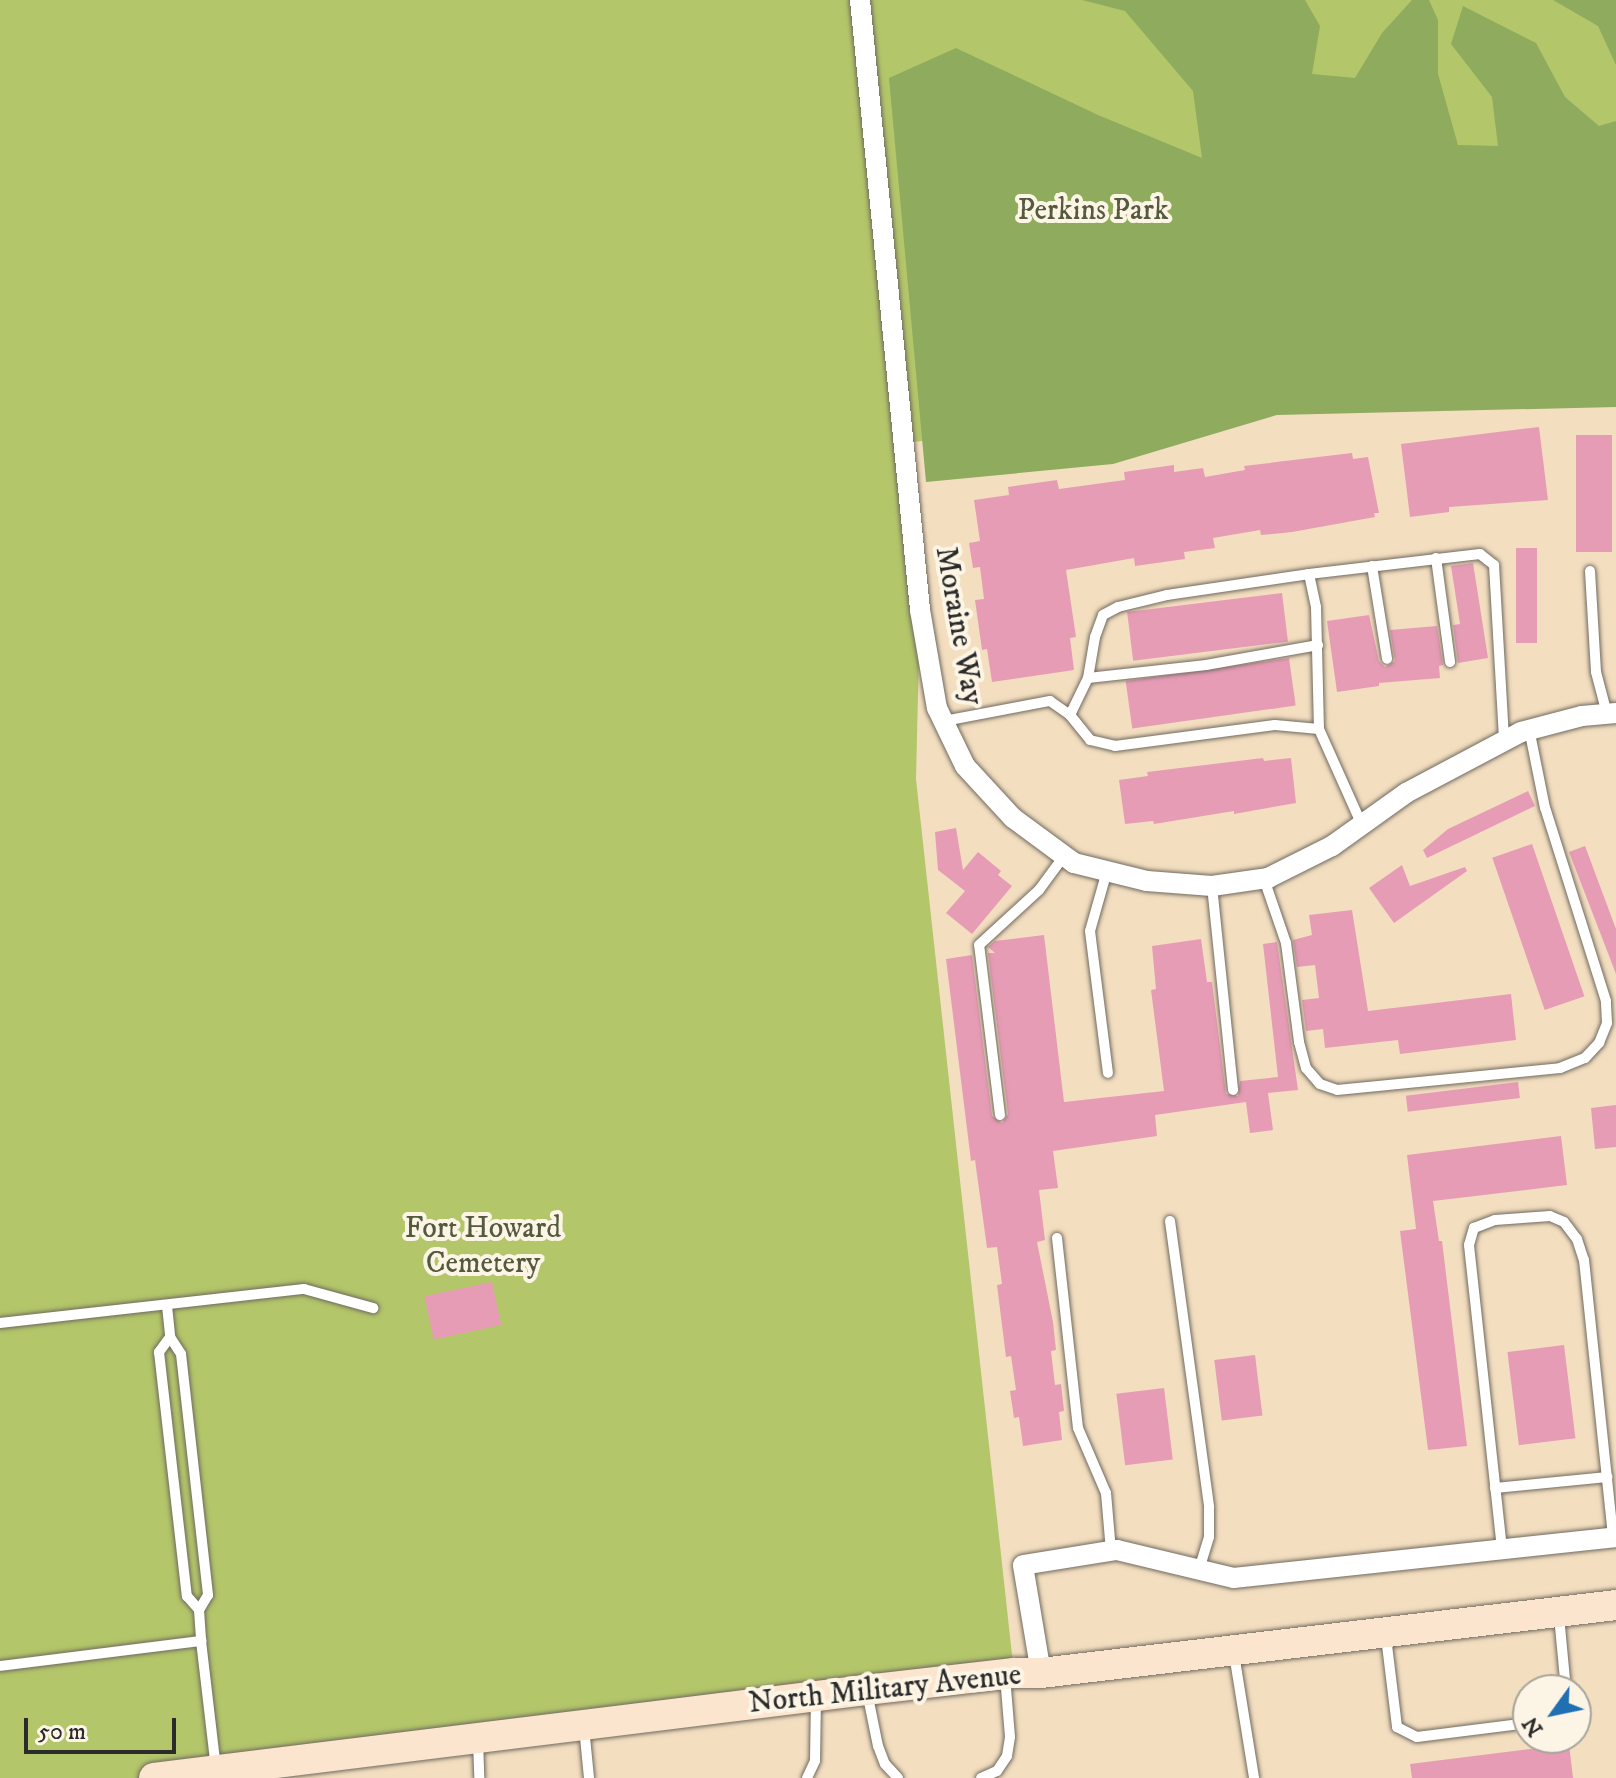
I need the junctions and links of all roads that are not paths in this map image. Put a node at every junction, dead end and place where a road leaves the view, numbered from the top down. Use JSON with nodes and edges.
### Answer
{"nodes":[{"id":1,"x":860,"y":0,"type":"edge"},
{"id":2,"x":1436,"y":558,"type":"junction"},
{"id":3,"x":1372,"y":566,"type":"junction"},
{"id":4,"x":1590,"y":571,"type":"dead end"},
{"id":5,"x":1309,"y":574,"type":"junction"},
{"id":6,"x":1318,"y":645,"type":"junction"},
{"id":7,"x":1387,"y":659,"type":"dead end"},
{"id":8,"x":1450,"y":662,"type":"dead end"},
{"id":9,"x":1088,"y":678,"type":"junction"},
{"id":10,"x":1611,"y":713,"type":"edge"},
{"id":11,"x":1070,"y":715,"type":"junction"},
{"id":12,"x":944,"y":721,"type":"junction"},
{"id":13,"x":1319,"y":729,"type":"junction"},
{"id":14,"x":1529,"y":729,"type":"junction"},
{"id":15,"x":1504,"y":741,"type":"junction"},
{"id":16,"x":1362,"y":825,"type":"junction"},
{"id":17,"x":1064,"y":856,"type":"junction"},
{"id":18,"x":1107,"y":871,"type":"junction"},
{"id":19,"x":1264,"y":879,"type":"junction"},
{"id":20,"x":1212,"y":886,"type":"junction"},
{"id":21,"x":1108,"y":1073,"type":"dead end"},
{"id":22,"x":1233,"y":1090,"type":"dead end"},
{"id":23,"x":1000,"y":1115,"type":"dead end"},
{"id":24,"x":1170,"y":1221,"type":"dead end"},
{"id":25,"x":1057,"y":1238,"type":"dead end"},
{"id":26,"x":167,"y":1306,"type":"junction"},
{"id":27,"x":373,"y":1308,"type":"dead end"},
{"id":28,"x":0,"y":1323,"type":"edge"},
{"id":29,"x":170,"y":1337,"type":"junction"},
{"id":30,"x":1607,"y":1477,"type":"junction"},
{"id":31,"x":1495,"y":1488,"type":"junction"},
{"id":32,"x":1615,"y":1537,"type":"edge"},
{"id":33,"x":1502,"y":1549,"type":"junction"},
{"id":34,"x":1111,"y":1551,"type":"junction"},
{"id":35,"x":1199,"y":1570,"type":"junction"},
{"id":36,"x":1616,"y":1605,"type":"edge"},
{"id":37,"x":199,"y":1610,"type":"junction"},
{"id":38,"x":1559,"y":1611,"type":"junction"},
{"id":39,"x":1385,"y":1631,"type":"junction"},
{"id":40,"x":201,"y":1641,"type":"junction"},
{"id":41,"x":1233,"y":1648,"type":"junction"},
{"id":42,"x":0,"y":1666,"type":"edge"},
{"id":43,"x":1041,"y":1673,"type":"junction"},
{"id":44,"x":1004,"y":1674,"type":"junction"},
{"id":45,"x":1565,"y":1674,"type":"edge"},
{"id":46,"x":866,"y":1690,"type":"junction"},
{"id":47,"x":816,"y":1697,"type":"junction"},
{"id":48,"x":584,"y":1725,"type":"junction"},
{"id":49,"x":1512,"y":1725,"type":"edge"},
{"id":50,"x":478,"y":1738,"type":"junction"},
{"id":51,"x":217,"y":1770,"type":"junction"},
{"id":52,"x":154,"y":1778,"type":"edge"},
{"id":53,"x":479,"y":1778,"type":"edge"},
{"id":54,"x":589,"y":1778,"type":"edge"},
{"id":55,"x":807,"y":1778,"type":"edge"},
{"id":56,"x":898,"y":1778,"type":"edge"},
{"id":57,"x":981,"y":1778,"type":"edge"},
{"id":58,"x":1254,"y":1778,"type":"edge"}],
"edges":[{"from":1,"to":12,"type":"street","name":"Moraine Way"},
{"from":2,"to":3,"type":"lane"},
{"from":2,"to":8,"type":"lane"},
{"from":2,"to":15,"type":"lane"},
{"from":3,"to":5,"type":"lane"},
{"from":3,"to":7,"type":"lane"},
{"from":4,"to":10,"type":"lane"},
{"from":5,"to":6,"type":"lane"},
{"from":5,"to":9,"type":"lane"},
{"from":6,"to":9,"type":"lane"},
{"from":6,"to":13,"type":"lane"},
{"from":9,"to":11,"type":"lane"},
{"from":10,"to":14,"type":"street","name":"Moraine Way"},
{"from":11,"to":12,"type":"lane"},
{"from":11,"to":13,"type":"lane"},
{"from":12,"to":17,"type":"street","name":"Moraine Way"},
{"from":13,"to":16,"type":"lane"},
{"from":14,"to":15,"type":"street","name":"Moraine Way"},
{"from":14,"to":19,"type":"lane"},
{"from":15,"to":16,"type":"street","name":"Moraine Way"},
{"from":16,"to":19,"type":"street","name":"Moraine Way"},
{"from":17,"to":18,"type":"street","name":"Moraine Way"},
{"from":17,"to":23,"type":"lane"},
{"from":18,"to":20,"type":"street","name":"Moraine Way"},
{"from":18,"to":21,"type":"lane"},
{"from":19,"to":20,"type":"street","name":"Moraine Way"},
{"from":20,"to":22,"type":"lane"},
{"from":24,"to":35,"type":"lane"},
{"from":25,"to":34,"type":"lane"},
{"from":26,"to":27,"type":"lane"},
{"from":26,"to":28,"type":"lane"},
{"from":26,"to":29,"type":"lane"},
{"from":29,"to":37,"type":"lane"},
{"from":29,"to":37,"type":"lane"},
{"from":30,"to":31,"type":"lane"},
{"from":30,"to":31,"type":"lane"},
{"from":30,"to":32,"type":"lane"},
{"from":31,"to":33,"type":"lane"},
{"from":32,"to":33,"type":"street"},
{"from":33,"to":35,"type":"street"},
{"from":34,"to":35,"type":"street"},
{"from":34,"to":43,"type":"street"},
{"from":36,"to":38,"type":"main road","name":"North Military Avenue"},
{"from":37,"to":40,"type":"lane"},
{"from":38,"to":39,"type":"main road","name":"North Military Avenue"},
{"from":38,"to":45,"type":"lane"},
{"from":39,"to":41,"type":"main road","name":"North Military Avenue"},
{"from":39,"to":49,"type":"lane"},
{"from":40,"to":42,"type":"lane"},
{"from":40,"to":51,"type":"lane"},
{"from":41,"to":43,"type":"main road","name":"North Military Avenue"},
{"from":41,"to":58,"type":"lane"},
{"from":43,"to":44,"type":"main road","name":"North Military Avenue"},
{"from":44,"to":46,"type":"main road","name":"North Military Avenue"},
{"from":44,"to":57,"type":"lane"},
{"from":46,"to":47,"type":"main road","name":"North Military Avenue"},
{"from":46,"to":56,"type":"lane"},
{"from":47,"to":48,"type":"main road","name":"North Military Avenue"},
{"from":47,"to":55,"type":"lane"},
{"from":48,"to":50,"type":"main road","name":"North Military Avenue"},
{"from":48,"to":54,"type":"lane"},
{"from":50,"to":51,"type":"main road","name":"North Military Avenue"},
{"from":50,"to":53,"type":"lane"},
{"from":51,"to":52,"type":"main road","name":"North Military Avenue"}]}
